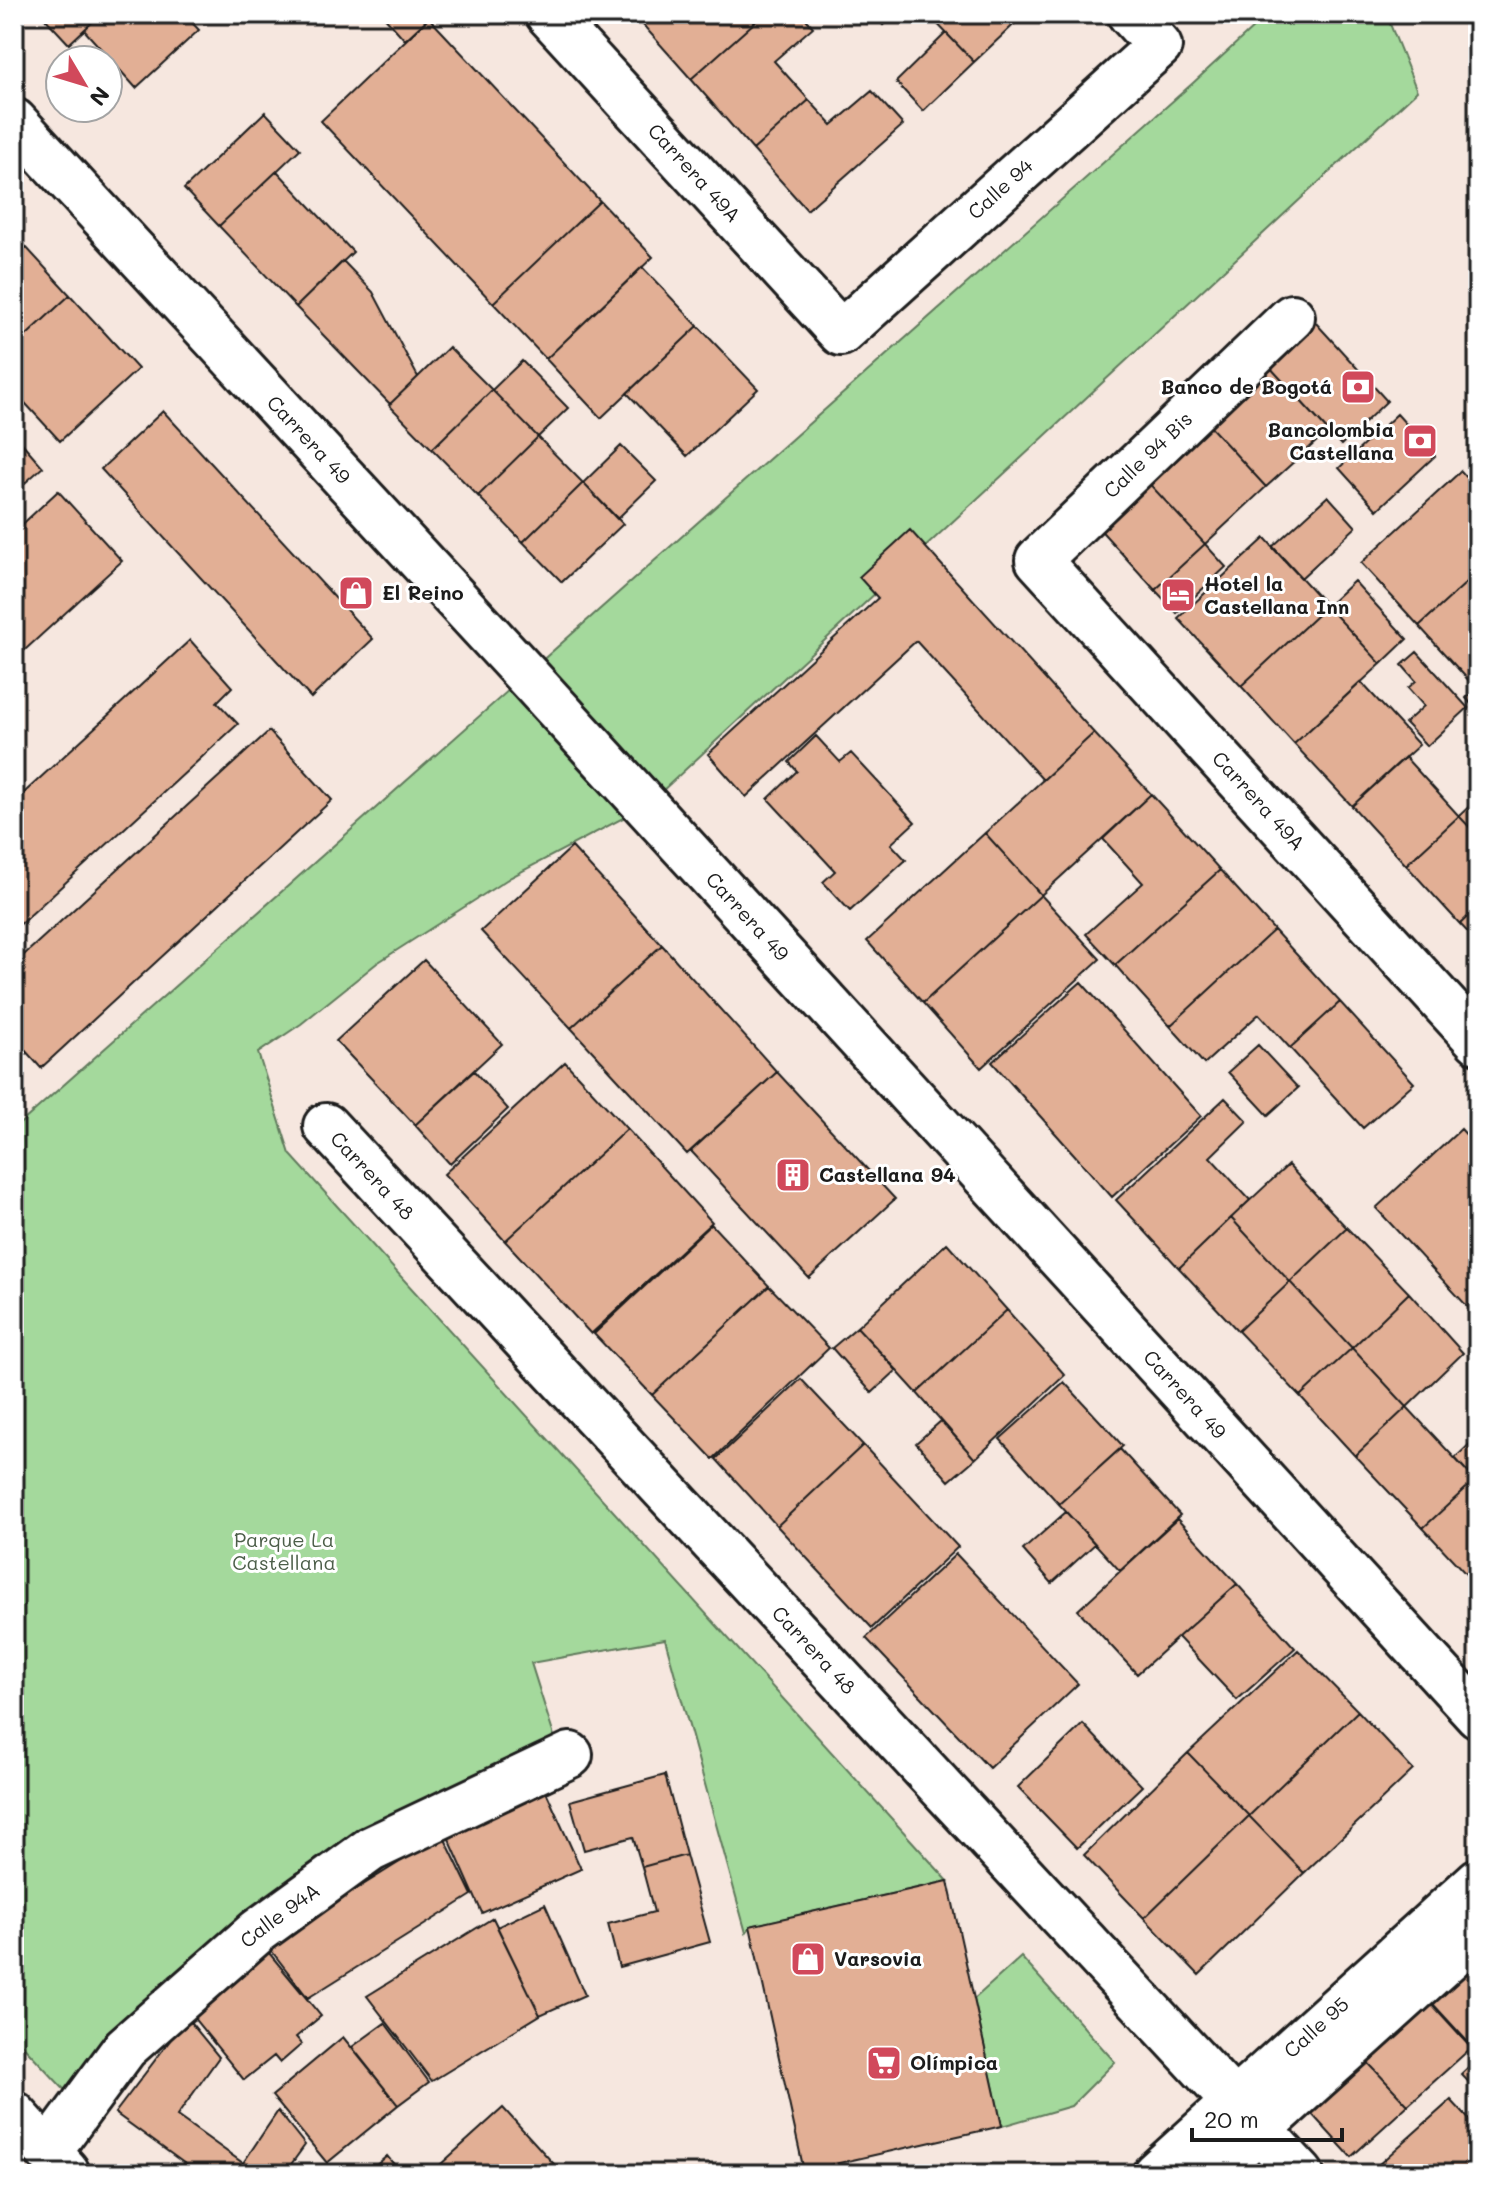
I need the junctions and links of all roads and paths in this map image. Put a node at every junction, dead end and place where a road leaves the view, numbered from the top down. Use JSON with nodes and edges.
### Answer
{"nodes":[{"id":1,"x":548,"y":14,"type":"edge"},
{"id":2,"x":1130,"y":14,"type":"edge"},
{"id":3,"x":14,"y":121,"type":"edge"},
{"id":4,"x":1292,"y":317,"type":"dead end"},
{"id":5,"x":841,"y":333,"type":"joint"},
{"id":6,"x":1038,"y":560,"type":"joint"},
{"id":7,"x":1478,"y":1041,"type":"edge"},
{"id":8,"x":326,"y":1126,"type":"dead end"},
{"id":9,"x":1478,"y":1715,"type":"edge"},
{"id":10,"x":570,"y":1755,"type":"dead end"},
{"id":11,"x":1478,"y":1881,"type":"edge"},
{"id":12,"x":1478,"y":1932,"type":"edge"},
{"id":13,"x":14,"y":2114,"type":"edge"},
{"id":14,"x":1247,"y":2115,"type":"junction"},
{"id":15,"x":59,"y":2163,"type":"edge"},
{"id":16,"x":1155,"y":2174,"type":"edge"},
{"id":17,"x":1210,"y":2174,"type":"edge"},
{"id":18,"x":1301,"y":2174,"type":"edge"}],
"edges":[{"from":1,"to":5,"type":"street","name":"Carrera 49A"},
{"from":2,"to":5,"type":"street","name":"Calle 94"},
{"from":3,"to":9,"type":"street","name":"Carrera 49"},
{"from":4,"to":6,"type":"street","name":"Calle 94 Bis"},
{"from":6,"to":7,"type":"street","name":"Carrera 49A"},
{"from":8,"to":14,"type":"street","name":"Carrera 48"},
{"from":10,"to":15,"type":"street","name":"Calle 94A"},
{"from":11,"to":14,"type":"street","name":"Calle 95"},
{"from":12,"to":14,"type":"street","name":"Calle 95"},
{"from":13,"to":15,"type":"street"},
{"from":14,"to":16,"type":"street","name":"Calle 95"},
{"from":14,"to":17,"type":"street","name":"Calle 95"},
{"from":14,"to":18,"type":"street","name":"Carrera 48"}]}
